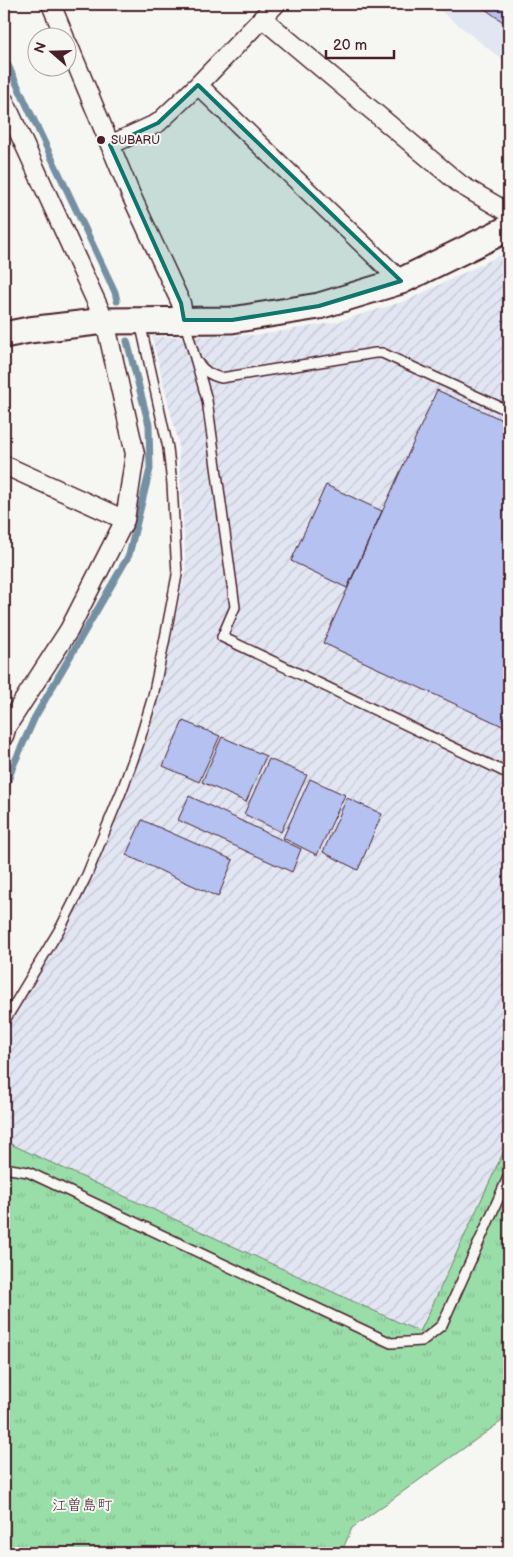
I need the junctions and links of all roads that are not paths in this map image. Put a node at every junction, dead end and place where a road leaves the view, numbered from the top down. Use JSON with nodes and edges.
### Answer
{"nodes":[{"id":1,"x":51,"y":4,"type":"edge"},
{"id":2,"x":276,"y":4,"type":"edge"},
{"id":3,"x":262,"y":18,"type":"junction"},
{"id":4,"x":61,"y":28,"type":"edge"},
{"id":5,"x":78,"y":68,"type":"edge"},
{"id":6,"x":198,"y":85,"type":"junction"},
{"id":7,"x":4,"y":100,"type":"edge"},
{"id":8,"x":110,"y":145,"type":"junction"},
{"id":9,"x":509,"y":213,"type":"edge"},
{"id":10,"x":509,"y":228,"type":"edge"},
{"id":11,"x":401,"y":281,"type":"junction"},
{"id":12,"x":184,"y":320,"type":"junction"},
{"id":13,"x":105,"y":321,"type":"junction"},
{"id":14,"x":140,"y":321,"type":"junction"},
{"id":15,"x":4,"y":335,"type":"edge"},
{"id":16,"x":195,"y":360,"type":"junction"},
{"id":17,"x":509,"y":411,"type":"edge"},
{"id":18,"x":4,"y":465,"type":"edge"},
{"id":19,"x":125,"y":520,"type":"junction"},
{"id":20,"x":4,"y":736,"type":"edge"},
{"id":21,"x":509,"y":774,"type":"edge"},
{"id":22,"x":4,"y":1022,"type":"edge"},
{"id":23,"x":4,"y":1168,"type":"edge"},
{"id":24,"x":509,"y":1175,"type":"edge"}],
"edges":[{"from":1,"to":4,"type":"street"},
{"from":2,"to":3,"type":"street"},
{"from":3,"to":6,"type":"street"},
{"from":3,"to":9,"type":"street"},
{"from":5,"to":8,"type":"street"},
{"from":6,"to":8,"type":"street"},
{"from":6,"to":11,"type":"street"},
{"from":7,"to":13,"type":"street"},
{"from":8,"to":12,"type":"street"},
{"from":10,"to":11,"type":"street"},
{"from":11,"to":12,"type":"street"},
{"from":12,"to":14,"type":"street"},
{"from":12,"to":16,"type":"lane"},
{"from":13,"to":14,"type":"street"},
{"from":13,"to":15,"type":"street"},
{"from":13,"to":19,"type":"street"},
{"from":14,"to":22,"type":"lane"},
{"from":16,"to":17,"type":"lane"},
{"from":16,"to":21,"type":"lane"},
{"from":18,"to":19,"type":"street"},
{"from":19,"to":20,"type":"street"},
{"from":23,"to":24,"type":"lane"}]}
